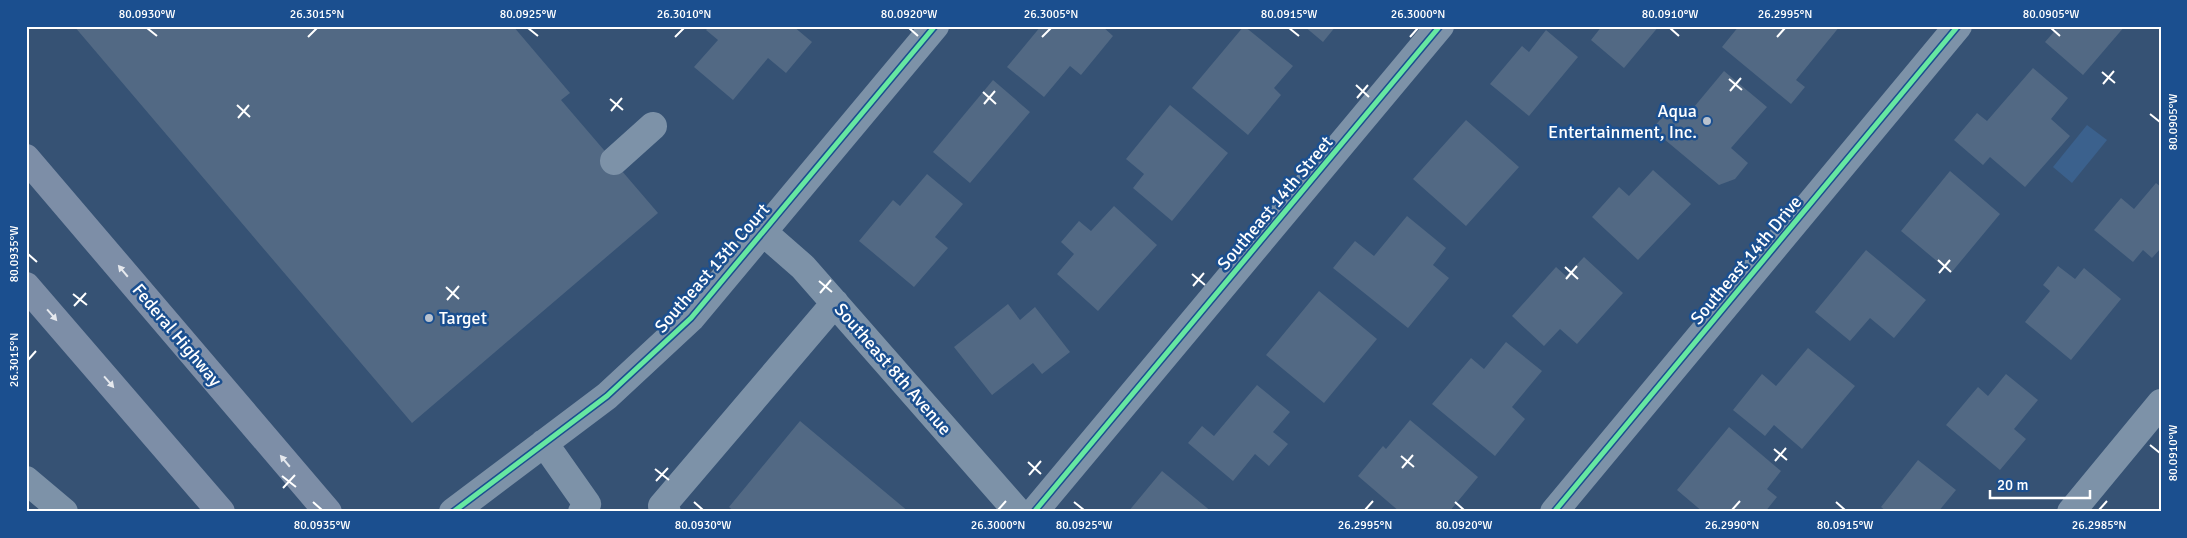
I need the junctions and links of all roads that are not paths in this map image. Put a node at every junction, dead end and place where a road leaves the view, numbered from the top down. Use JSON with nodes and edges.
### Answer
{"nodes":[{"id":1,"x":935,"y":26,"type":"edge"},
{"id":2,"x":1440,"y":26,"type":"edge"},
{"id":3,"x":1958,"y":26,"type":"edge"},
{"id":4,"x":653,"y":126,"type":"dead end"},
{"id":5,"x":26,"y":158,"type":"edge"},
{"id":6,"x":614,"y":161,"type":"dead end"},
{"id":7,"x":763,"y":232,"type":"junction"},
{"id":8,"x":26,"y":286,"type":"edge"},
{"id":9,"x":834,"y":303,"type":"junction"},
{"id":10,"x":2161,"y":403,"type":"edge"},
{"id":11,"x":544,"y":444,"type":"junction"},
{"id":12,"x":26,"y":480,"type":"edge"},
{"id":13,"x":64,"y":512,"type":"edge"},
{"id":14,"x":221,"y":512,"type":"edge"},
{"id":15,"x":328,"y":512,"type":"edge"},
{"id":16,"x":453,"y":512,"type":"edge"},
{"id":17,"x":582,"y":512,"type":"edge"},
{"id":18,"x":667,"y":512,"type":"edge"},
{"id":19,"x":1018,"y":512,"type":"edge"},
{"id":20,"x":1034,"y":512,"type":"edge"},
{"id":21,"x":1554,"y":512,"type":"edge"},
{"id":22,"x":2071,"y":512,"type":"edge"}],
"edges":[{"from":1,"to":7,"type":"street","name":"Southeast 13th Court"},
{"from":2,"to":20,"type":"street","name":"Southeast 14th Street"},
{"from":3,"to":21,"type":"street","name":"Southeast 14th Drive"},
{"from":4,"to":6,"type":"street"},
{"from":15,"to":5,"type":"main road","name":"Federal Highway","one_way":true},
{"from":7,"to":9,"type":"street","name":"Southeast 8th Avenue"},
{"from":7,"to":11,"type":"street","name":"Southeast 13th Court"},
{"from":8,"to":14,"type":"main road","one_way":true},
{"from":9,"to":18,"type":"street"},
{"from":9,"to":19,"type":"street","name":"Southeast 8th Avenue"},
{"from":10,"to":22,"type":"street"},
{"from":11,"to":16,"type":"street","name":"Southeast 13th Court"},
{"from":11,"to":17,"type":"street"},
{"from":12,"to":13,"type":"street"}]}
